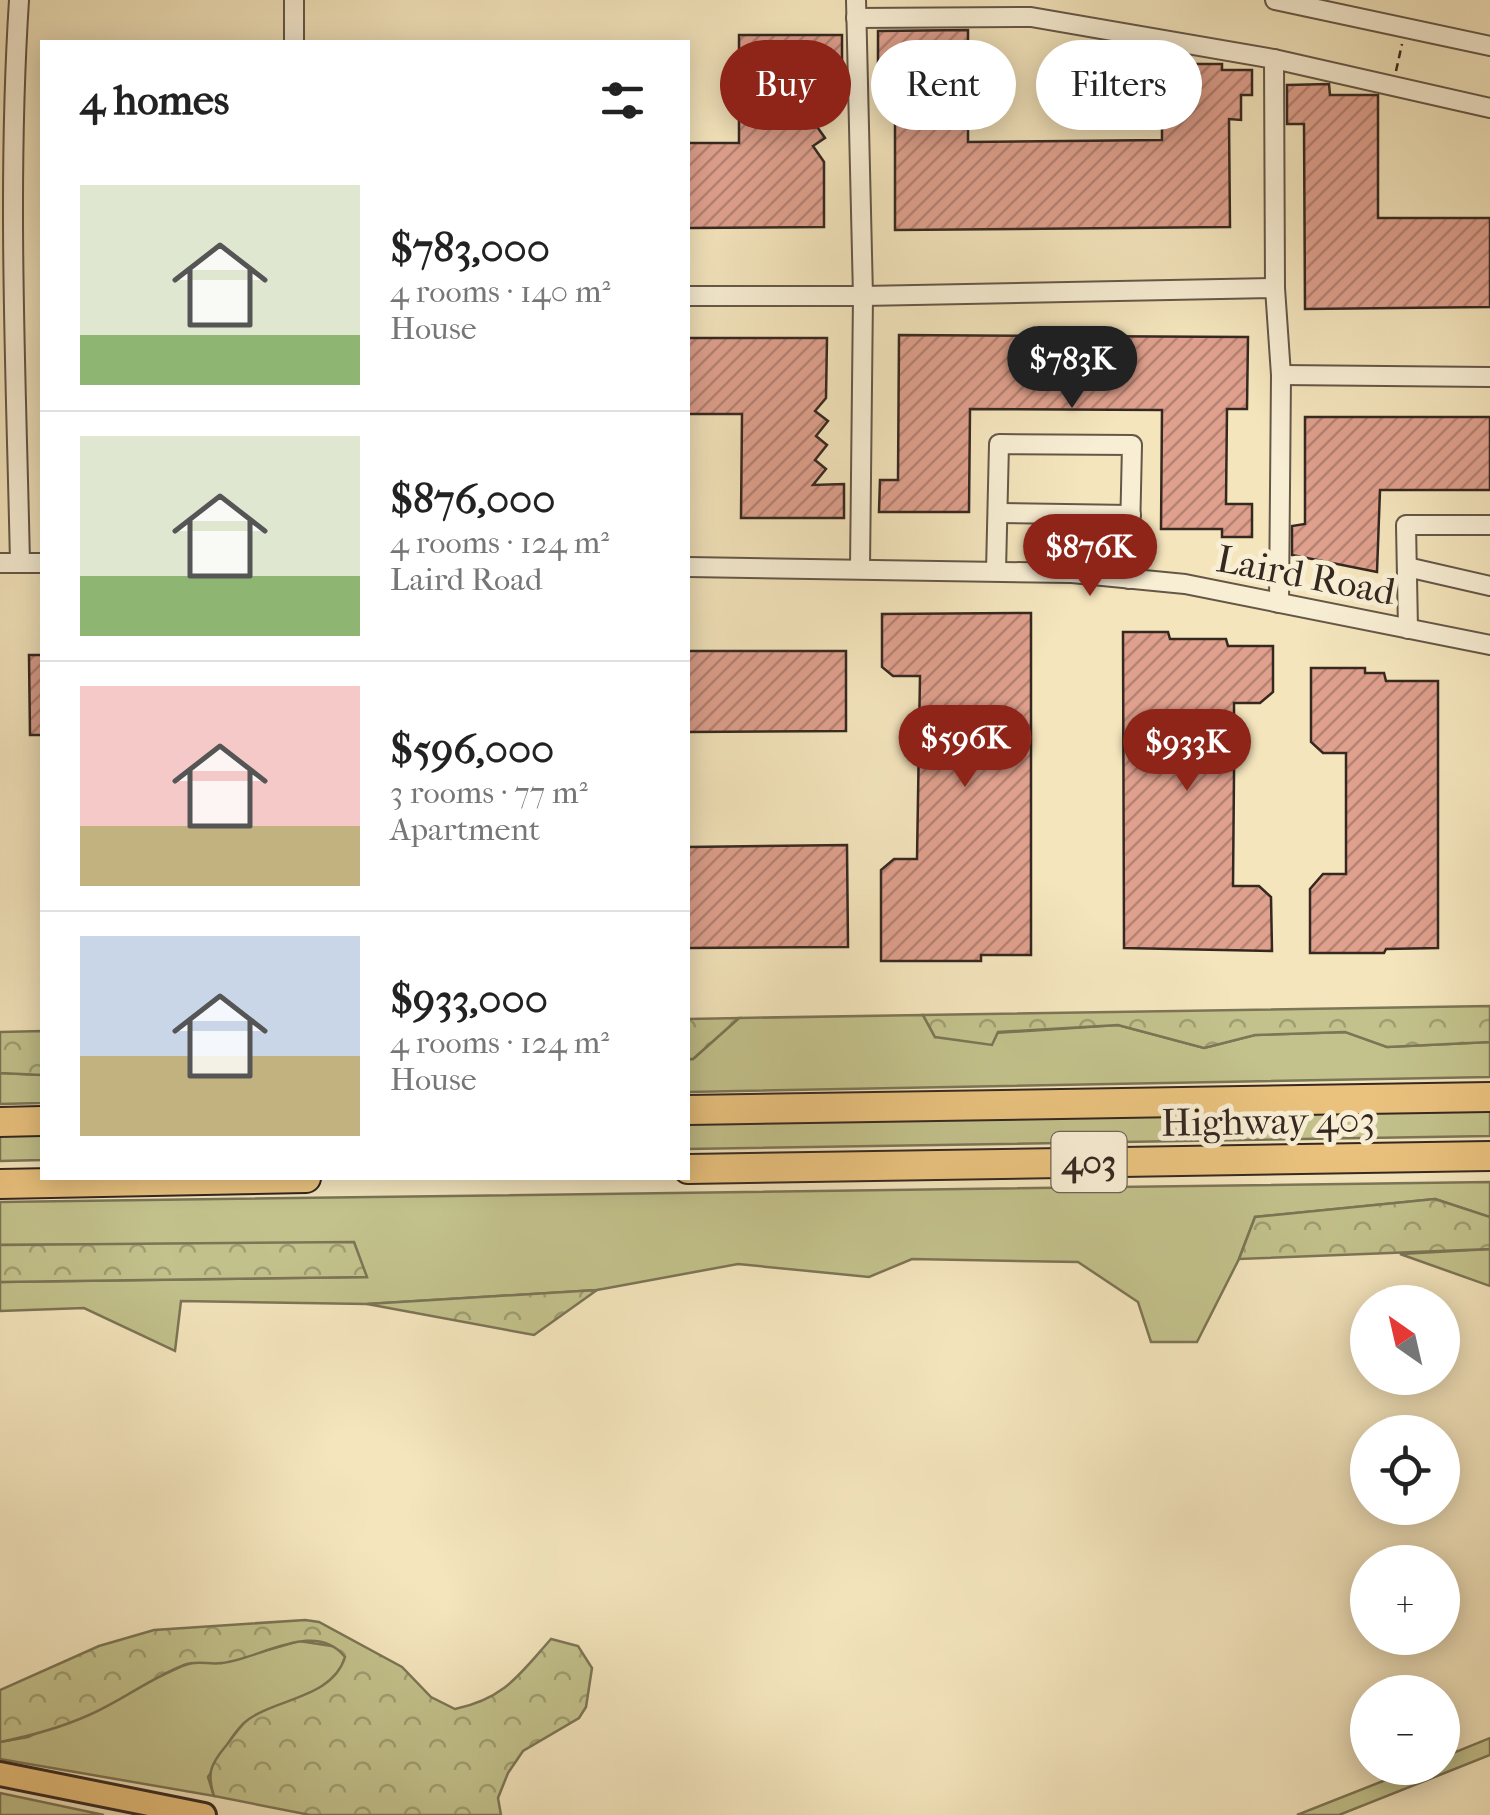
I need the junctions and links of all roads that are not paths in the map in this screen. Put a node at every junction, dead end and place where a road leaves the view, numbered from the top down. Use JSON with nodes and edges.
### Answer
{"nodes":[{"id":1,"x":20,"y":0,"type":"edge"},
{"id":2,"x":294,"y":0,"type":"edge"},
{"id":3,"x":1274,"y":0,"type":"edge"},
{"id":4,"x":856,"y":9,"type":"edge"},
{"id":5,"x":294,"y":40,"type":"edge"},
{"id":6,"x":1490,"y":46,"type":"edge"},
{"id":7,"x":1274,"y":59,"type":"junction"},
{"id":8,"x":1490,"y":108,"type":"edge"},
{"id":9,"x":1275,"y":288,"type":"junction"},
{"id":10,"x":690,"y":296,"type":"edge"},
{"id":11,"x":862,"y":296,"type":"junction"},
{"id":12,"x":1282,"y":376,"type":"junction"},
{"id":13,"x":1490,"y":377,"type":"edge"},
{"id":14,"x":998,"y":513,"type":"junction"},
{"id":15,"x":1131,"y":515,"type":"junction"},
{"id":16,"x":1490,"y":525,"type":"edge"},
{"id":17,"x":0,"y":563,"type":"edge"},
{"id":18,"x":20,"y":563,"type":"junction"},
{"id":19,"x":40,"y":563,"type":"edge"},
{"id":20,"x":690,"y":567,"type":"edge"},
{"id":21,"x":1406,"y":567,"type":"junction"},
{"id":22,"x":860,"y":568,"type":"junction"},
{"id":23,"x":996,"y":571,"type":"junction"},
{"id":24,"x":1129,"y":579,"type":"junction"},
{"id":25,"x":1490,"y":586,"type":"edge"},
{"id":26,"x":1280,"y":602,"type":"junction"},
{"id":27,"x":1408,"y":629,"type":"junction"},
{"id":28,"x":1490,"y":645,"type":"edge"},
{"id":29,"x":1490,"y":1097,"type":"edge"},
{"id":30,"x":690,"y":1110,"type":"edge"},
{"id":31,"x":40,"y":1121,"type":"edge"},
{"id":32,"x":0,"y":1122,"type":"edge"},
{"id":33,"x":1490,"y":1156,"type":"edge"},
{"id":34,"x":690,"y":1169,"type":"edge"},
{"id":35,"x":204,"y":1180,"type":"edge"},
{"id":36,"x":0,"y":1184,"type":"edge"},
{"id":37,"x":0,"y":1774,"type":"edge"},
{"id":38,"x":204,"y":1815,"type":"edge"}],
"edges":[{"from":1,"to":18,"type":"street"},
{"from":2,"to":5,"type":"street"},
{"from":3,"to":6,"type":"street"},
{"from":4,"to":7,"type":"street"},
{"from":4,"to":11,"type":"street"},
{"from":7,"to":8,"type":"street"},
{"from":7,"to":9,"type":"street"},
{"from":9,"to":11,"type":"street"},
{"from":9,"to":12,"type":"street"},
{"from":10,"to":11,"type":"street"},
{"from":11,"to":22,"type":"street"},
{"from":12,"to":13,"type":"street"},
{"from":12,"to":26,"type":"street"},
{"from":14,"to":15,"type":"street"},
{"from":14,"to":15,"type":"street"},
{"from":14,"to":23,"type":"street"},
{"from":15,"to":24,"type":"street"},
{"from":16,"to":21,"type":"street"},
{"from":17,"to":18,"type":"street"},
{"from":18,"to":19,"type":"street"},
{"from":20,"to":22,"type":"street","name":"Laird Road"},
{"from":21,"to":25,"type":"street"},
{"from":21,"to":27,"type":"street"},
{"from":22,"to":23,"type":"street","name":"Laird Road"},
{"from":23,"to":24,"type":"street","name":"Laird Road"},
{"from":24,"to":26,"type":"street","name":"Laird Road"},
{"from":26,"to":27,"type":"street","name":"Laird Road"},
{"from":27,"to":28,"type":"street","name":"Laird Road"},
{"from":29,"to":30,"type":"highway","name":"Highway 403","number":"403"},
{"from":31,"to":32,"type":"highway"},
{"from":33,"to":34,"type":"highway","name":"Highway 403","number":"403"},
{"from":35,"to":36,"type":"highway"},
{"from":37,"to":38,"type":"main road"}]}
